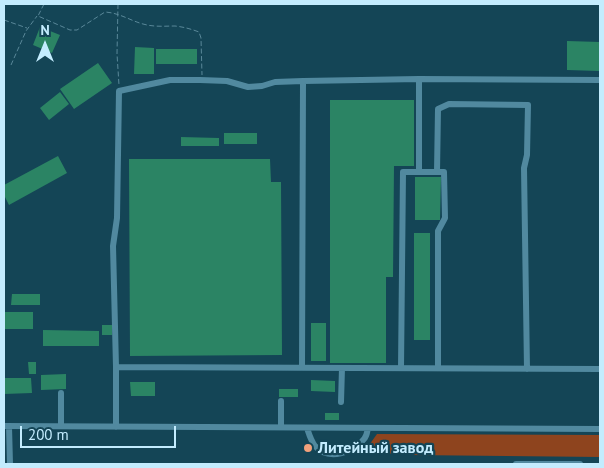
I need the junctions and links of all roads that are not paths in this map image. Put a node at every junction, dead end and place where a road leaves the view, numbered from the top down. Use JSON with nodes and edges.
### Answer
{"nodes":[{"id":1,"x":419,"y":79,"type":"junction"},
{"id":2,"x":600,"y":80,"type":"edge"},
{"id":3,"x":303,"y":81,"type":"junction"},
{"id":4,"x":419,"y":172,"type":"junction"},
{"id":5,"x":437,"y":172,"type":"junction"},
{"id":6,"x":116,"y":367,"type":"junction"},
{"id":7,"x":302,"y":368,"type":"junction"},
{"id":8,"x":342,"y":368,"type":"junction"},
{"id":9,"x":401,"y":368,"type":"junction"},
{"id":10,"x":438,"y":368,"type":"junction"},
{"id":11,"x":528,"y":369,"type":"junction"},
{"id":12,"x":600,"y":369,"type":"edge"},
{"id":13,"x":61,"y":393,"type":"dead end"},
{"id":14,"x":281,"y":401,"type":"dead end"},
{"id":15,"x":340,"y":402,"type":"dead end"},
{"id":16,"x":7,"y":426,"type":"edge"},
{"id":17,"x":61,"y":426,"type":"junction"},
{"id":18,"x":116,"y":427,"type":"junction"},
{"id":19,"x":281,"y":428,"type":"junction"},
{"id":20,"x":307,"y":428,"type":"junction"},
{"id":21,"x":368,"y":428,"type":"junction"},
{"id":22,"x":600,"y":429,"type":"edge"},
{"id":23,"x":10,"y":464,"type":"edge"},
{"id":24,"x":516,"y":464,"type":"edge"},
{"id":25,"x":580,"y":464,"type":"edge"}],
"edges":[{"from":1,"to":2,"type":"street"},
{"from":1,"to":3,"type":"street"},
{"from":1,"to":4,"type":"street"},
{"from":3,"to":6,"type":"street"},
{"from":3,"to":7,"type":"street"},
{"from":4,"to":5,"type":"street"},
{"from":4,"to":9,"type":"street"},
{"from":5,"to":10,"type":"street"},
{"from":5,"to":11,"type":"street"},
{"from":6,"to":7,"type":"street"},
{"from":6,"to":18,"type":"street"},
{"from":7,"to":8,"type":"street"},
{"from":8,"to":9,"type":"street"},
{"from":8,"to":15,"type":"street"},
{"from":9,"to":10,"type":"street"},
{"from":10,"to":11,"type":"street"},
{"from":11,"to":12,"type":"street"},
{"from":13,"to":17,"type":"street"},
{"from":14,"to":19,"type":"street"},
{"from":16,"to":17,"type":"street"},
{"from":16,"to":23,"type":"street"},
{"from":17,"to":18,"type":"street"},
{"from":18,"to":19,"type":"street"},
{"from":19,"to":20,"type":"street"},
{"from":20,"to":21,"type":"street"},
{"from":20,"to":21,"type":"street"},
{"from":21,"to":22,"type":"street"},
{"from":24,"to":25,"type":"street"}]}
